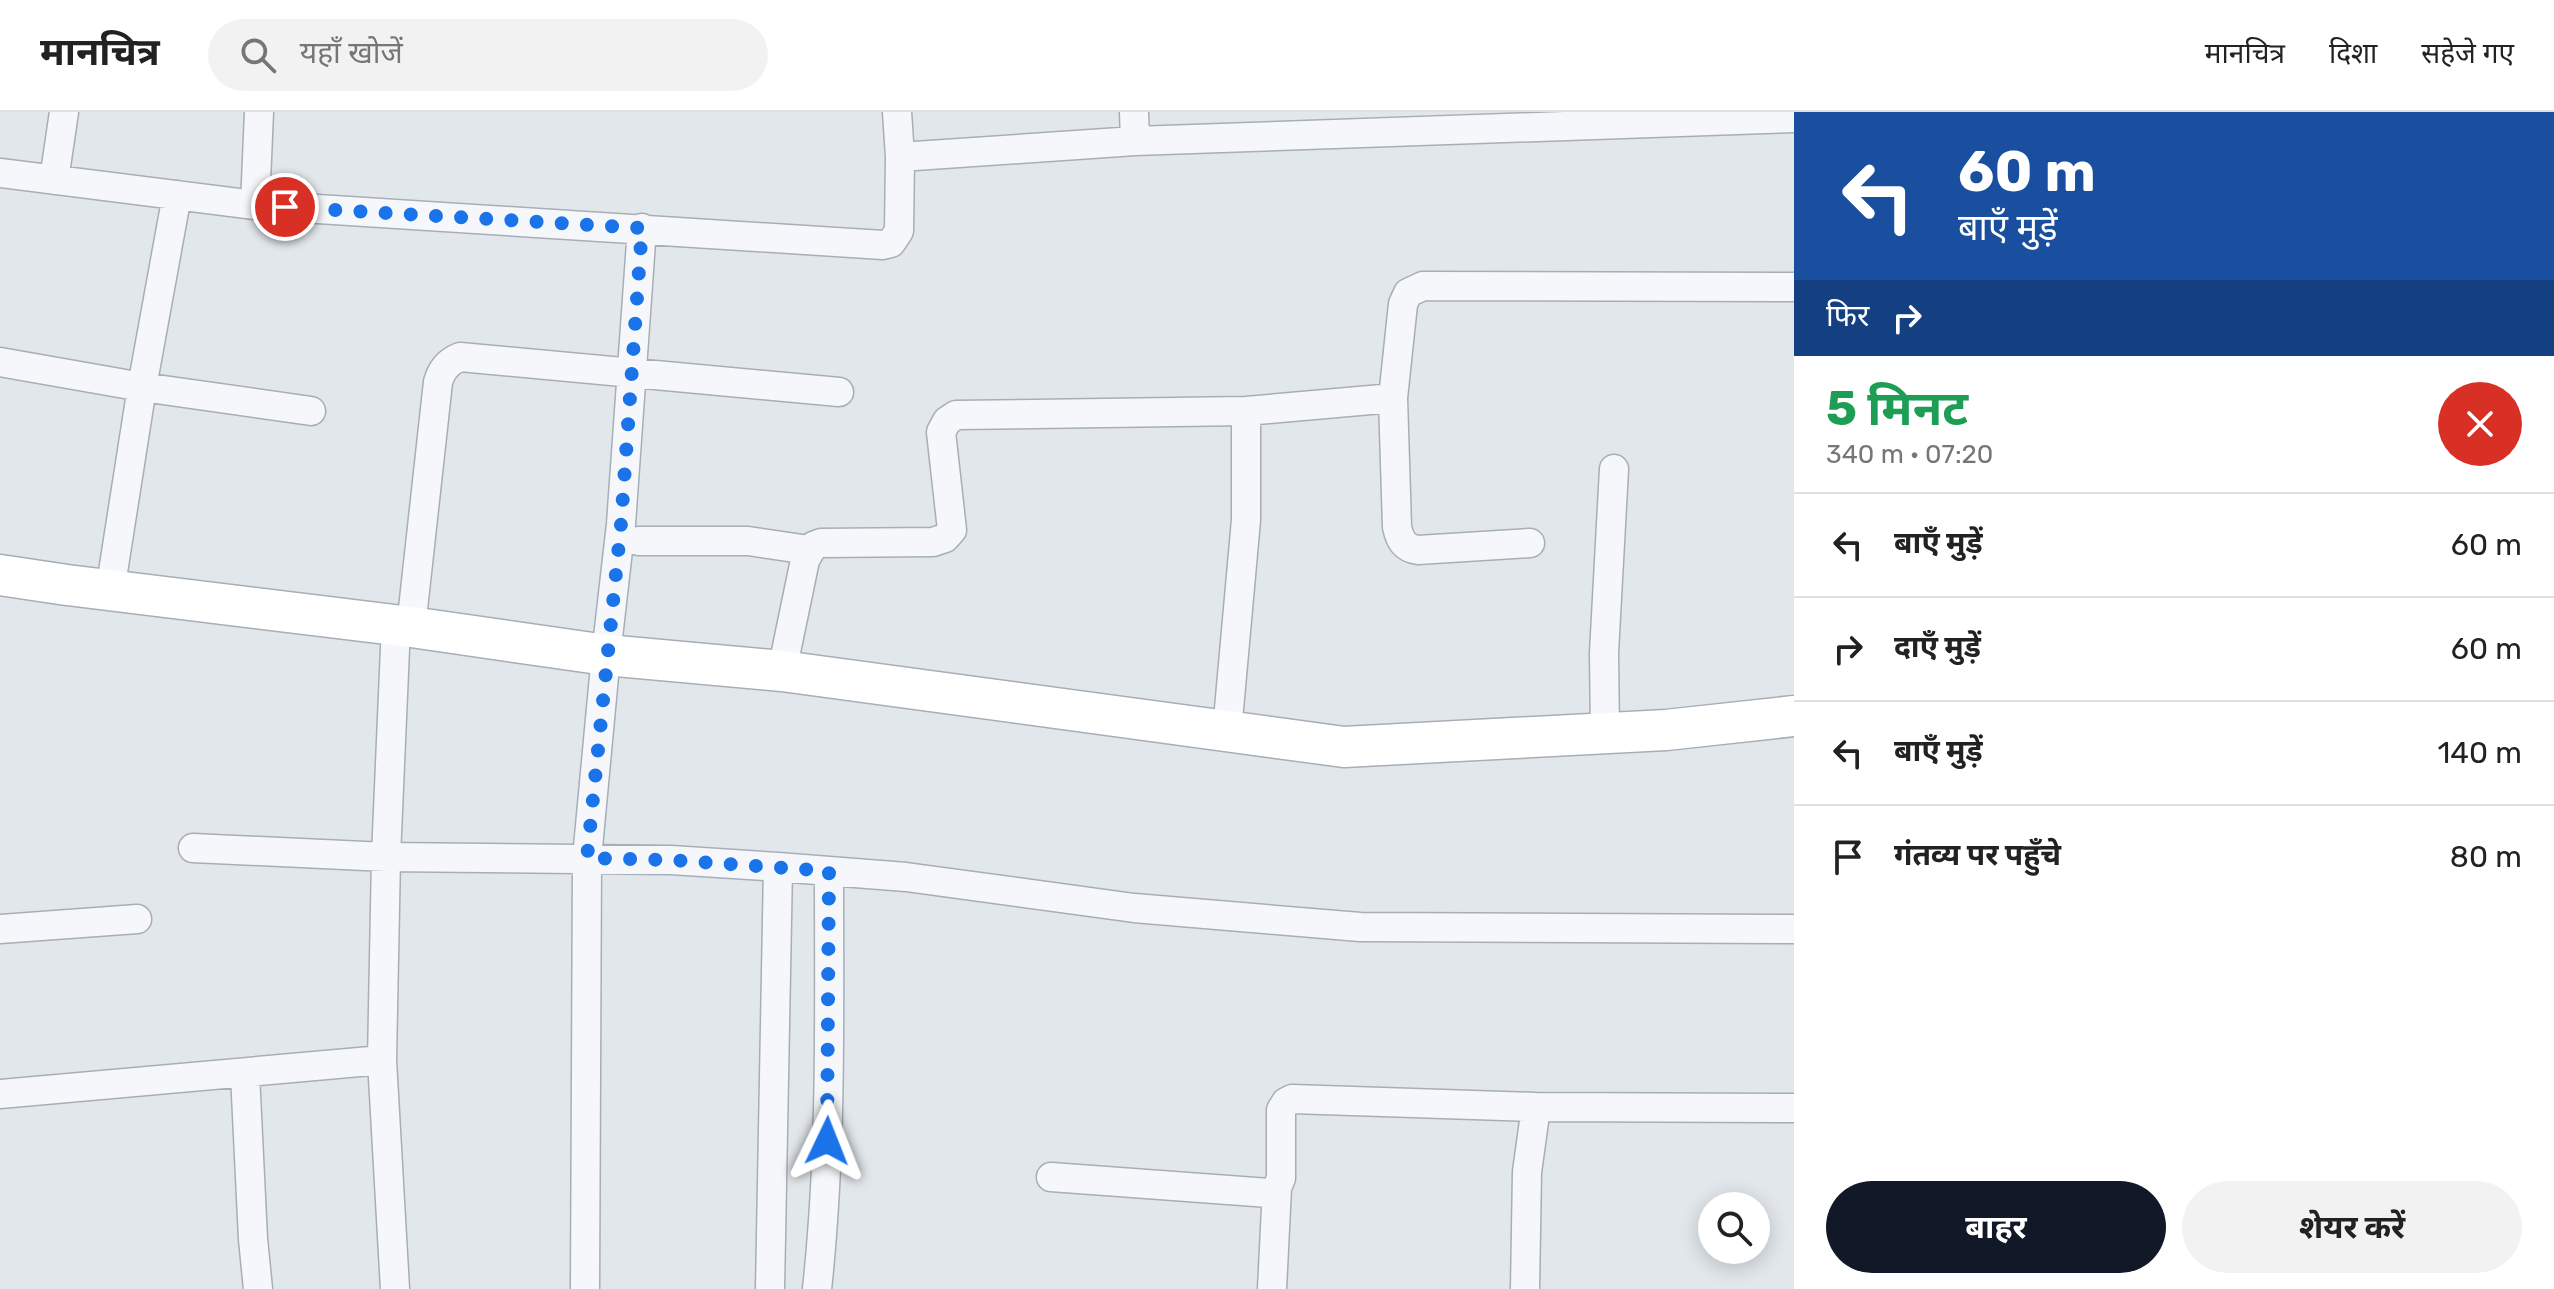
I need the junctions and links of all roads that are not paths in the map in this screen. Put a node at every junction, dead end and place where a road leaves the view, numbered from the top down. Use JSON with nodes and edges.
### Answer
{"nodes":[{"id":1,"x":64,"y":112,"type":"edge"},
{"id":2,"x":259,"y":112,"type":"edge"},
{"id":3,"x":897,"y":112,"type":"edge"},
{"id":4,"x":1134,"y":112,"type":"edge"},
{"id":5,"x":1794,"y":118,"type":"edge"},
{"id":6,"x":1135,"y":141,"type":"junction"},
{"id":7,"x":900,"y":157,"type":"junction"},
{"id":8,"x":0,"y":173,"type":"edge"},
{"id":9,"x":54,"y":180,"type":"junction"},
{"id":10,"x":177,"y":195,"type":"junction"},
{"id":11,"x":255,"y":205,"type":"junction"},
{"id":12,"x":642,"y":228,"type":"junction"},
{"id":13,"x":1794,"y":287,"type":"edge"},
{"id":14,"x":0,"y":362,"type":"edge"},
{"id":15,"x":633,"y":372,"type":"junction"},
{"id":16,"x":142,"y":387,"type":"junction"},
{"id":17,"x":839,"y":392,"type":"dead end"},
{"id":18,"x":1393,"y":398,"type":"junction"},
{"id":19,"x":311,"y":411,"type":"dead end"},
{"id":20,"x":1246,"y":411,"type":"junction"},
{"id":21,"x":1614,"y":469,"type":"dead end"},
{"id":22,"x":639,"y":541,"type":"dead end"},
{"id":23,"x":1530,"y":543,"type":"dead end"},
{"id":24,"x":809,"y":550,"type":"junction"},
{"id":25,"x":0,"y":575,"type":"edge"},
{"id":26,"x":110,"y":591,"type":"junction"},
{"id":27,"x":403,"y":626,"type":"junction"},
{"id":28,"x":606,"y":655,"type":"junction"},
{"id":29,"x":782,"y":671,"type":"junction"},
{"id":30,"x":1794,"y":716,"type":"edge"},
{"id":31,"x":1227,"y":731,"type":"junction"},
{"id":32,"x":1605,"y":733,"type":"junction"},
{"id":33,"x":193,"y":848,"type":"dead end"},
{"id":34,"x":386,"y":857,"type":"junction"},
{"id":35,"x":587,"y":858,"type":"junction"},
{"id":36,"x":778,"y":867,"type":"junction"},
{"id":37,"x":829,"y":871,"type":"junction"},
{"id":38,"x":137,"y":919,"type":"dead end"},
{"id":39,"x":0,"y":929,"type":"edge"},
{"id":40,"x":1794,"y":929,"type":"edge"},
{"id":41,"x":382,"y":1060,"type":"junction"},
{"id":42,"x":245,"y":1074,"type":"junction"},
{"id":43,"x":0,"y":1094,"type":"edge"},
{"id":44,"x":1536,"y":1107,"type":"junction"},
{"id":45,"x":1794,"y":1108,"type":"edge"},
{"id":46,"x":1051,"y":1177,"type":"dead end"},
{"id":47,"x":1277,"y":1188,"type":"junction"},
{"id":48,"x":258,"y":1289,"type":"edge"},
{"id":49,"x":395,"y":1289,"type":"edge"},
{"id":50,"x":585,"y":1289,"type":"edge"},
{"id":51,"x":770,"y":1289,"type":"edge"},
{"id":52,"x":817,"y":1289,"type":"edge"},
{"id":53,"x":1272,"y":1289,"type":"edge"},
{"id":54,"x":1525,"y":1289,"type":"edge"}],
"edges":[{"from":1,"to":9,"type":"street"},
{"from":2,"to":11,"type":"street"},
{"from":3,"to":7,"type":"street"},
{"from":4,"to":6,"type":"street"},
{"from":5,"to":6,"type":"street"},
{"from":6,"to":7,"type":"street"},
{"from":7,"to":12,"type":"street"},
{"from":8,"to":9,"type":"street"},
{"from":9,"to":10,"type":"street"},
{"from":10,"to":11,"type":"street"},
{"from":10,"to":16,"type":"street"},
{"from":11,"to":12,"type":"street"},
{"from":12,"to":15,"type":"street"},
{"from":13,"to":18,"type":"street"},
{"from":14,"to":16,"type":"street"},
{"from":15,"to":17,"type":"street"},
{"from":15,"to":27,"type":"street"},
{"from":15,"to":28,"type":"street"},
{"from":16,"to":19,"type":"street"},
{"from":16,"to":26,"type":"street"},
{"from":18,"to":20,"type":"street"},
{"from":18,"to":23,"type":"street"},
{"from":20,"to":24,"type":"street"},
{"from":20,"to":31,"type":"street"},
{"from":21,"to":32,"type":"street"},
{"from":22,"to":24,"type":"street"},
{"from":24,"to":29,"type":"street"},
{"from":25,"to":26,"type":"main road"},
{"from":26,"to":27,"type":"main road"},
{"from":27,"to":28,"type":"main road"},
{"from":27,"to":34,"type":"street"},
{"from":28,"to":29,"type":"main road"},
{"from":28,"to":35,"type":"street"},
{"from":29,"to":31,"type":"main road"},
{"from":30,"to":32,"type":"main road"},
{"from":31,"to":32,"type":"main road"},
{"from":33,"to":34,"type":"street"},
{"from":34,"to":35,"type":"street"},
{"from":34,"to":41,"type":"street"},
{"from":35,"to":36,"type":"street"},
{"from":35,"to":50,"type":"street"},
{"from":36,"to":37,"type":"street"},
{"from":36,"to":51,"type":"street"},
{"from":37,"to":40,"type":"street"},
{"from":37,"to":52,"type":"street"},
{"from":38,"to":39,"type":"street"},
{"from":41,"to":42,"type":"street"},
{"from":41,"to":49,"type":"street"},
{"from":42,"to":43,"type":"street"},
{"from":42,"to":48,"type":"street"},
{"from":44,"to":45,"type":"street"},
{"from":44,"to":47,"type":"street"},
{"from":44,"to":54,"type":"street"},
{"from":46,"to":47,"type":"street"},
{"from":47,"to":53,"type":"street"}]}
